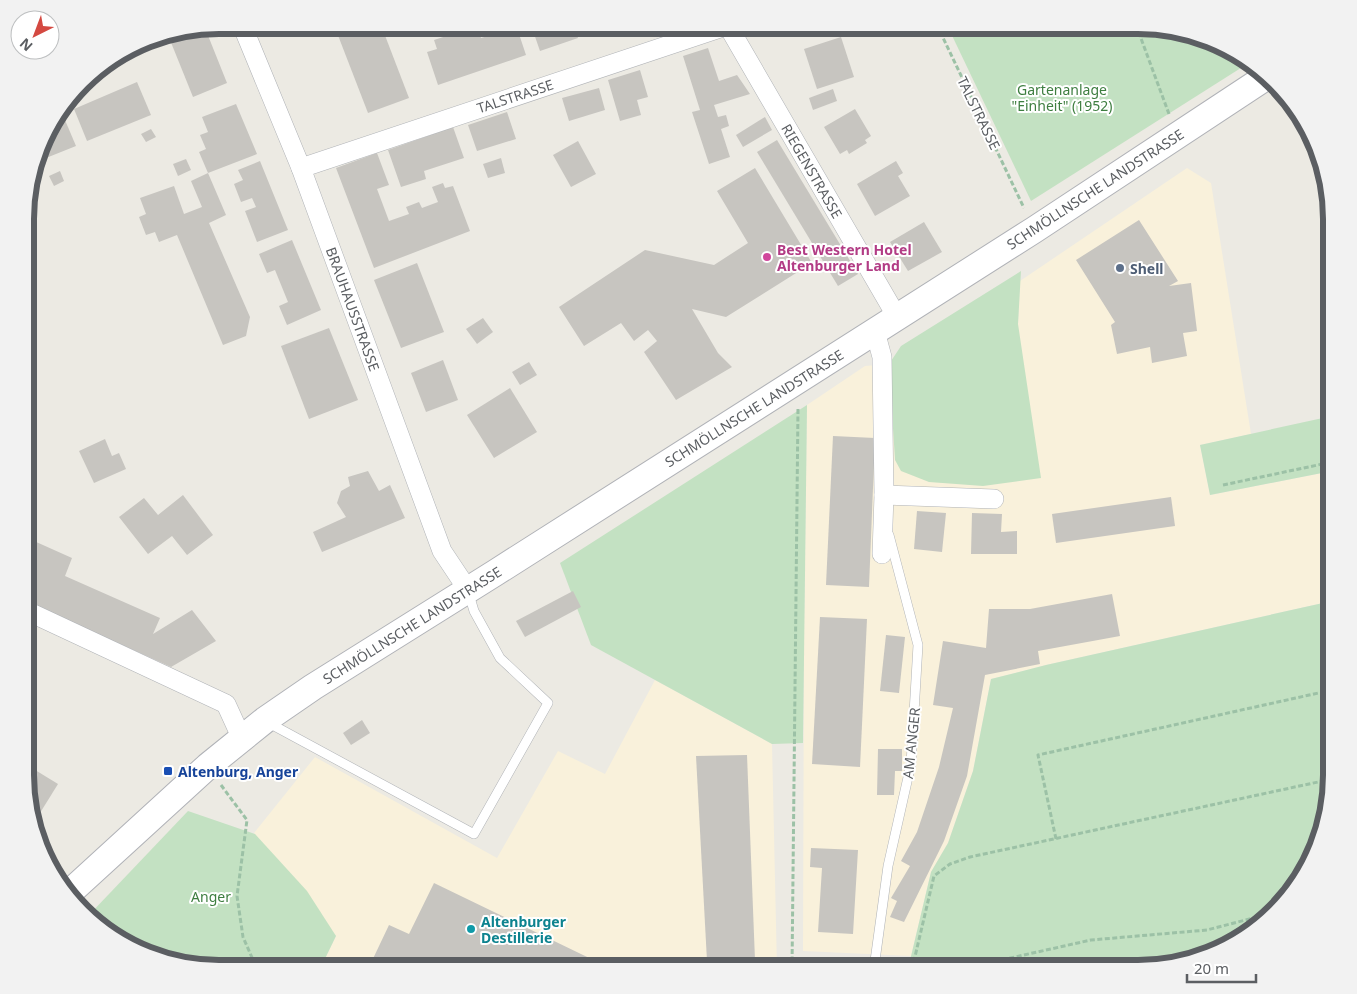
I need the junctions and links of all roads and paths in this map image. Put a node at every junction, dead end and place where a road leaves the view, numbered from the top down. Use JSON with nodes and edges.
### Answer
{"nodes":[{"id":1,"x":246,"y":34,"type":"edge"},
{"id":2,"x":702,"y":34,"type":"edge"},
{"id":3,"x":734,"y":34,"type":"edge"},
{"id":4,"x":941,"y":34,"type":"edge"},
{"id":5,"x":1139,"y":34,"type":"edge"},
{"id":6,"x":1261,"y":81,"type":"edge"},
{"id":7,"x":1177,"y":135,"type":"junction"},
{"id":8,"x":300,"y":168,"type":"junction"},
{"id":9,"x":1021,"y":200,"type":"dead end"},
{"id":10,"x":897,"y":317,"type":"junction"},
{"id":11,"x":874,"y":331,"type":"junction"},
{"id":12,"x":798,"y":380,"type":"junction"},
{"id":13,"x":1323,"y":464,"type":"edge"},
{"id":14,"x":1223,"y":484,"type":"dead end"},
{"id":15,"x":884,"y":495,"type":"junction"},
{"id":16,"x":994,"y":499,"type":"dead end"},
{"id":17,"x":884,"y":518,"type":"junction"},
{"id":18,"x":882,"y":554,"type":"dead end"},
{"id":19,"x":468,"y":590,"type":"junction"},
{"id":20,"x":34,"y":614,"type":"edge"},
{"id":21,"x":1323,"y":692,"type":"edge"},
{"id":22,"x":265,"y":720,"type":"junction"},
{"id":23,"x":242,"y":738,"type":"junction"},
{"id":24,"x":208,"y":766,"type":"junction"},
{"id":25,"x":1323,"y":781,"type":"edge"},
{"id":26,"x":1056,"y":839,"type":"junction"},
{"id":27,"x":73,"y":889,"type":"edge"},
{"id":28,"x":1256,"y":917,"type":"edge"},
{"id":29,"x":253,"y":960,"type":"edge"},
{"id":30,"x":792,"y":960,"type":"edge"},
{"id":31,"x":875,"y":960,"type":"edge"},
{"id":32,"x":914,"y":960,"type":"edge"},
{"id":33,"x":1006,"y":960,"type":"edge"}],
"edges":[{"from":1,"to":8,"type":"street","name":"BRAUHAUSSTRASSE"},
{"from":2,"to":8,"type":"street","name":"TALSTRASSE"},
{"from":3,"to":10,"type":"street","name":"RIEGENSTRASSE"},
{"from":4,"to":9,"type":"path","name":"TALSTRASSE"},
{"from":5,"to":7,"type":"path"},
{"from":6,"to":7,"type":"main road","name":"SCHMÖLLNSCHE LANDSTRASSE"},
{"from":7,"to":10,"type":"main road","name":"SCHMÖLLNSCHE LANDSTRASSE"},
{"from":8,"to":19,"type":"street","name":"BRAUHAUSSTRASSE"},
{"from":10,"to":11,"type":"main road","name":"SCHMÖLLNSCHE LANDSTRASSE"},
{"from":11,"to":12,"type":"main road","name":"SCHMÖLLNSCHE LANDSTRASSE"},
{"from":11,"to":15,"type":"street","name":"AM ANGER"},
{"from":12,"to":19,"type":"main road","name":"SCHMÖLLNSCHE LANDSTRASSE"},
{"from":12,"to":30,"type":"path"},
{"from":13,"to":14,"type":"path"},
{"from":15,"to":16,"type":"street"},
{"from":15,"to":17,"type":"street","name":"AM ANGER"},
{"from":17,"to":18,"type":"street","name":"AM ANGER"},
{"from":17,"to":31,"type":"lane","name":"AM ANGER"},
{"from":19,"to":22,"type":"main road","name":"SCHMÖLLNSCHE LANDSTRASSE"},
{"from":19,"to":22,"type":"lane"},
{"from":20,"to":23,"type":"street"},
{"from":21,"to":26,"type":"path"},
{"from":22,"to":23,"type":"main road","name":"SCHMÖLLNSCHE LANDSTRASSE"},
{"from":23,"to":24,"type":"main road","name":"SCHMÖLLNSCHE LANDSTRASSE"},
{"from":24,"to":27,"type":"main road","name":"SCHMÖLLNSCHE LANDSTRASSE"},
{"from":24,"to":29,"type":"path"},
{"from":25,"to":26,"type":"path"},
{"from":26,"to":32,"type":"path"},
{"from":28,"to":33,"type":"path"}]}
